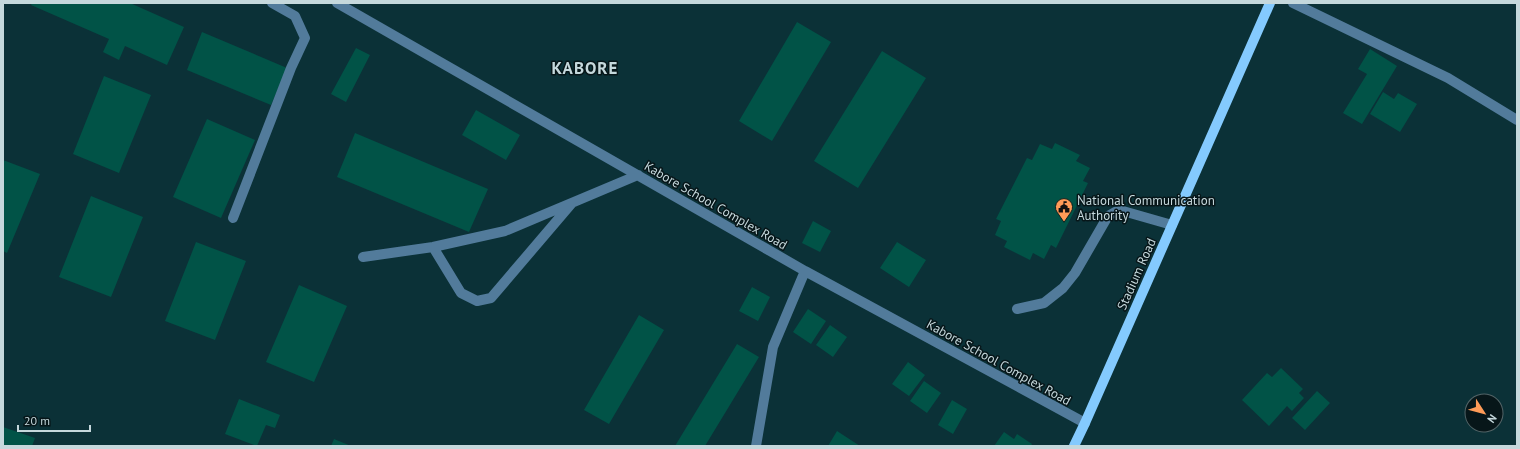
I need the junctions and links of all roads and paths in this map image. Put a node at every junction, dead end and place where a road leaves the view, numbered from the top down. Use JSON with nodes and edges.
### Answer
{"nodes":[{"id":1,"x":272,"y":3,"type":"edge"},
{"id":2,"x":337,"y":3,"type":"edge"},
{"id":3,"x":1270,"y":3,"type":"edge"},
{"id":4,"x":1293,"y":3,"type":"edge"},
{"id":5,"x":1517,"y":120,"type":"edge"},
{"id":6,"x":638,"y":175,"type":"junction"},
{"id":7,"x":573,"y":201,"type":"junction"},
{"id":8,"x":233,"y":218,"type":"dead end"},
{"id":9,"x":1172,"y":225,"type":"junction"},
{"id":10,"x":433,"y":247,"type":"junction"},
{"id":11,"x":363,"y":256,"type":"dead end"},
{"id":12,"x":806,"y":271,"type":"junction"},
{"id":13,"x":1017,"y":309,"type":"dead end"},
{"id":14,"x":1085,"y":423,"type":"junction"},
{"id":15,"x":756,"y":446,"type":"edge"},
{"id":16,"x":1074,"y":446,"type":"edge"}],
"edges":[{"from":1,"to":8,"type":"street"},
{"from":2,"to":6,"type":"street","name":"Kabore School Complex Road"},
{"from":3,"to":9,"type":"main road","name":"Stadium Road"},
{"from":4,"to":5,"type":"street"},
{"from":6,"to":7,"type":"street"},
{"from":6,"to":12,"type":"street","name":"Kabore School Complex Road"},
{"from":7,"to":10,"type":"street"},
{"from":7,"to":10,"type":"street"},
{"from":9,"to":13,"type":"street"},
{"from":9,"to":14,"type":"main road","name":"Stadium Road"},
{"from":10,"to":11,"type":"street"},
{"from":12,"to":14,"type":"street","name":"Kabore School Complex Road"},
{"from":12,"to":15,"type":"street"},
{"from":14,"to":16,"type":"main road","name":"Stadium Road"}]}
